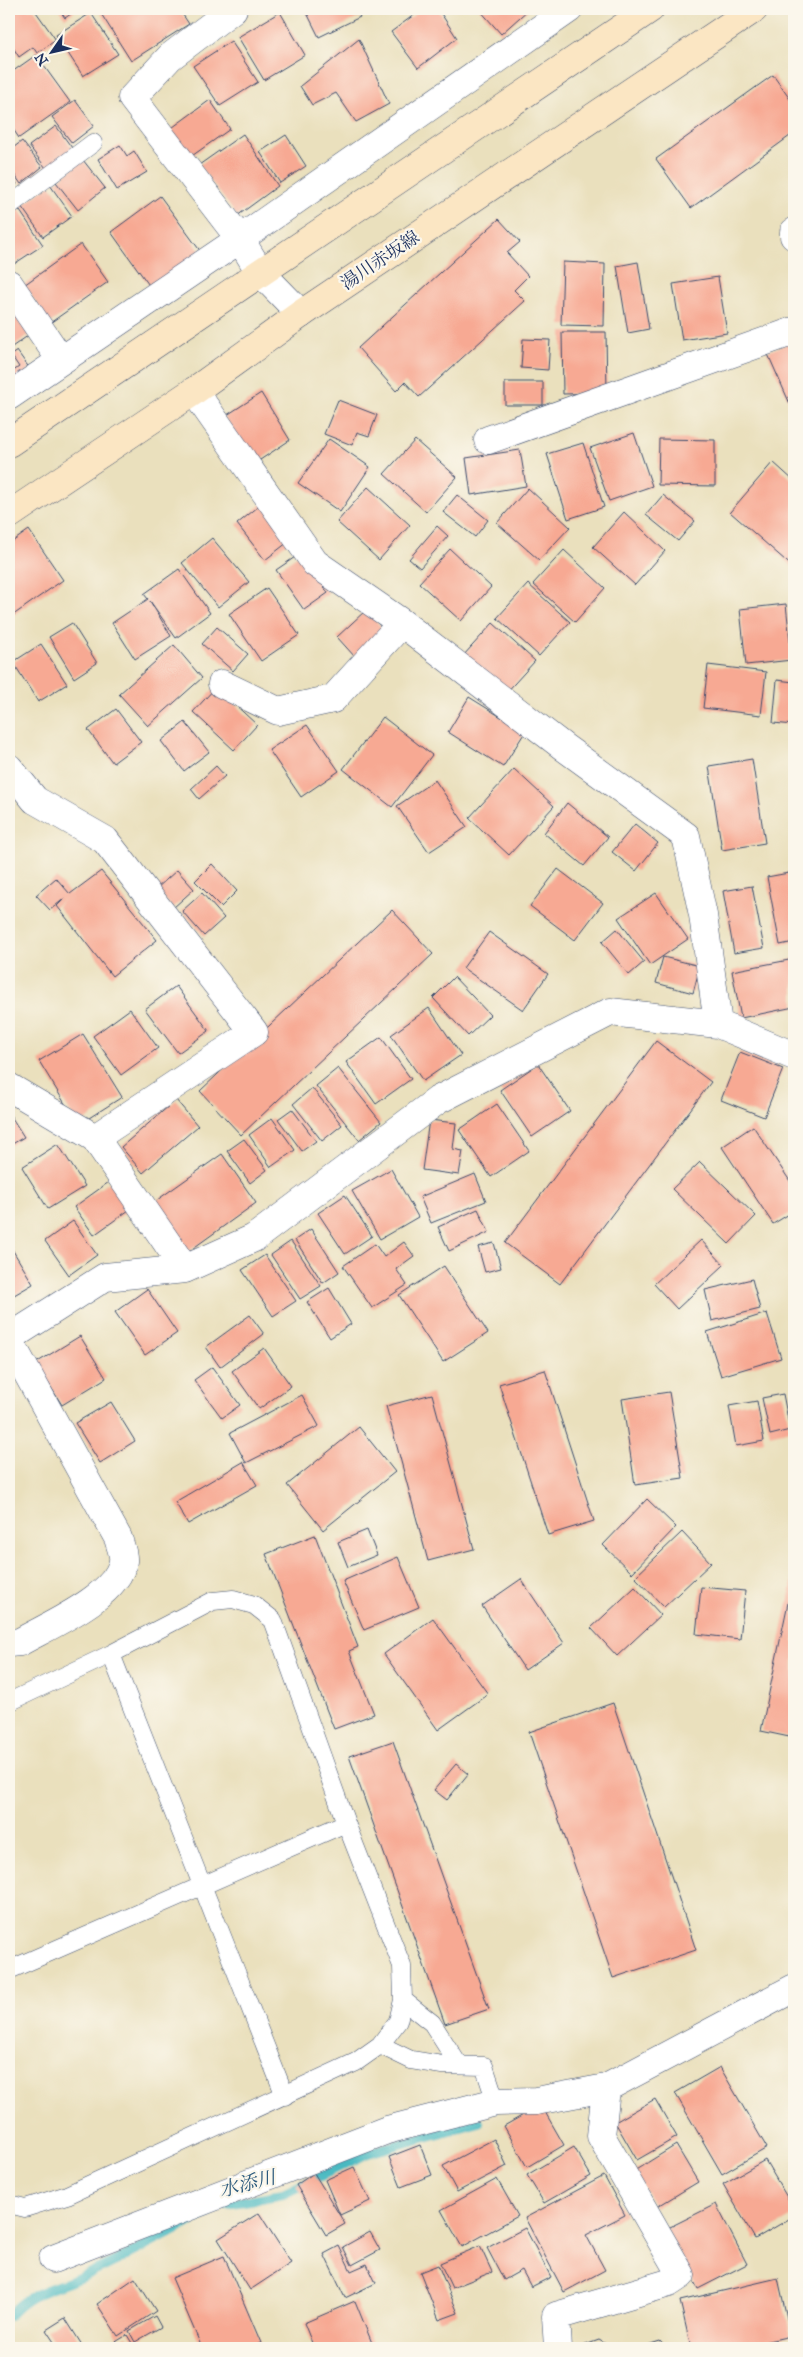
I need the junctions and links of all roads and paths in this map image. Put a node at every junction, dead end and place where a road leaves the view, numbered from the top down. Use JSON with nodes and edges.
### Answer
{"nodes":[{"id":1,"x":233,"y":9,"type":"edge"},
{"id":2,"x":570,"y":9,"type":"edge"},
{"id":3,"x":650,"y":9,"type":"edge"},
{"id":4,"x":754,"y":9,"type":"edge"},
{"id":5,"x":93,"y":144,"type":"dead end"},
{"id":6,"x":9,"y":206,"type":"edge"},
{"id":7,"x":794,"y":232,"type":"edge"},
{"id":8,"x":794,"y":236,"type":"edge"},
{"id":9,"x":240,"y":239,"type":"junction"},
{"id":10,"x":260,"y":272,"type":"junction"},
{"id":11,"x":9,"y":284,"type":"edge"},
{"id":12,"x":301,"y":314,"type":"junction"},
{"id":13,"x":794,"y":331,"type":"edge"},
{"id":14,"x":61,"y":360,"type":"junction"},
{"id":15,"x":194,"y":391,"type":"junction"},
{"id":16,"x":9,"y":396,"type":"edge"},
{"id":17,"x":488,"y":440,"type":"dead end"},
{"id":18,"x":9,"y":443,"type":"edge"},
{"id":19,"x":9,"y":516,"type":"edge"},
{"id":20,"x":402,"y":623,"type":"junction"},
{"id":21,"x":222,"y":684,"type":"dead end"},
{"id":22,"x":9,"y":768,"type":"edge"},
{"id":23,"x":718,"y":1024,"type":"junction"},
{"id":24,"x":794,"y":1056,"type":"edge"},
{"id":25,"x":9,"y":1087,"type":"edge"},
{"id":26,"x":95,"y":1138,"type":"junction"},
{"id":27,"x":185,"y":1269,"type":"junction"},
{"id":28,"x":9,"y":1339,"type":"edge"},
{"id":29,"x":9,"y":1643,"type":"edge"},
{"id":30,"x":111,"y":1654,"type":"junction"},
{"id":31,"x":9,"y":1702,"type":"edge"},
{"id":32,"x":346,"y":1823,"type":"junction"},
{"id":33,"x":201,"y":1886,"type":"junction"},
{"id":34,"x":9,"y":1970,"type":"edge"},
{"id":35,"x":794,"y":1988,"type":"edge"},
{"id":36,"x":403,"y":2000,"type":"junction"},
{"id":37,"x":380,"y":2045,"type":"junction"},
{"id":38,"x":458,"y":2064,"type":"junction"},
{"id":39,"x":606,"y":2088,"type":"junction"},
{"id":40,"x":286,"y":2096,"type":"junction"},
{"id":41,"x":496,"y":2102,"type":"junction"},
{"id":42,"x":9,"y":2204,"type":"edge"},
{"id":43,"x":53,"y":2259,"type":"dead end"},
{"id":44,"x":558,"y":2348,"type":"edge"}],
"edges":[{"from":1,"to":9,"type":"street"},
{"from":2,"to":9,"type":"street"},
{"from":3,"to":10,"type":"main road"},
{"from":4,"to":12,"type":"main road","name":"湯川赤坂線"},
{"from":5,"to":6,"type":"lane"},
{"from":7,"to":8,"type":"street"},
{"from":9,"to":10,"type":"street"},
{"from":9,"to":14,"type":"street"},
{"from":10,"to":12,"type":"street"},
{"from":10,"to":18,"type":"main road"},
{"from":11,"to":14,"type":"street"},
{"from":12,"to":15,"type":"main road","name":"湯川赤坂線"},
{"from":13,"to":17,"type":"street"},
{"from":14,"to":16,"type":"street"},
{"from":15,"to":19,"type":"main road","name":"湯川赤坂線"},
{"from":15,"to":20,"type":"street"},
{"from":20,"to":21,"type":"street"},
{"from":20,"to":23,"type":"street"},
{"from":22,"to":26,"type":"street"},
{"from":23,"to":24,"type":"street"},
{"from":23,"to":27,"type":"street"},
{"from":25,"to":26,"type":"street"},
{"from":26,"to":27,"type":"street"},
{"from":27,"to":28,"type":"street"},
{"from":28,"to":29,"type":"street"},
{"from":30,"to":31,"type":"lane"},
{"from":30,"to":32,"type":"lane"},
{"from":30,"to":33,"type":"lane"},
{"from":32,"to":33,"type":"lane"},
{"from":32,"to":36,"type":"lane"},
{"from":33,"to":34,"type":"lane"},
{"from":33,"to":40,"type":"lane"},
{"from":35,"to":39,"type":"street"},
{"from":36,"to":37,"type":"lane"},
{"from":36,"to":38,"type":"lane"},
{"from":37,"to":38,"type":"lane"},
{"from":37,"to":40,"type":"lane"},
{"from":38,"to":41,"type":"lane"},
{"from":39,"to":41,"type":"street"},
{"from":39,"to":44,"type":"street"},
{"from":40,"to":42,"type":"lane"},
{"from":41,"to":43,"type":"street"}]}
